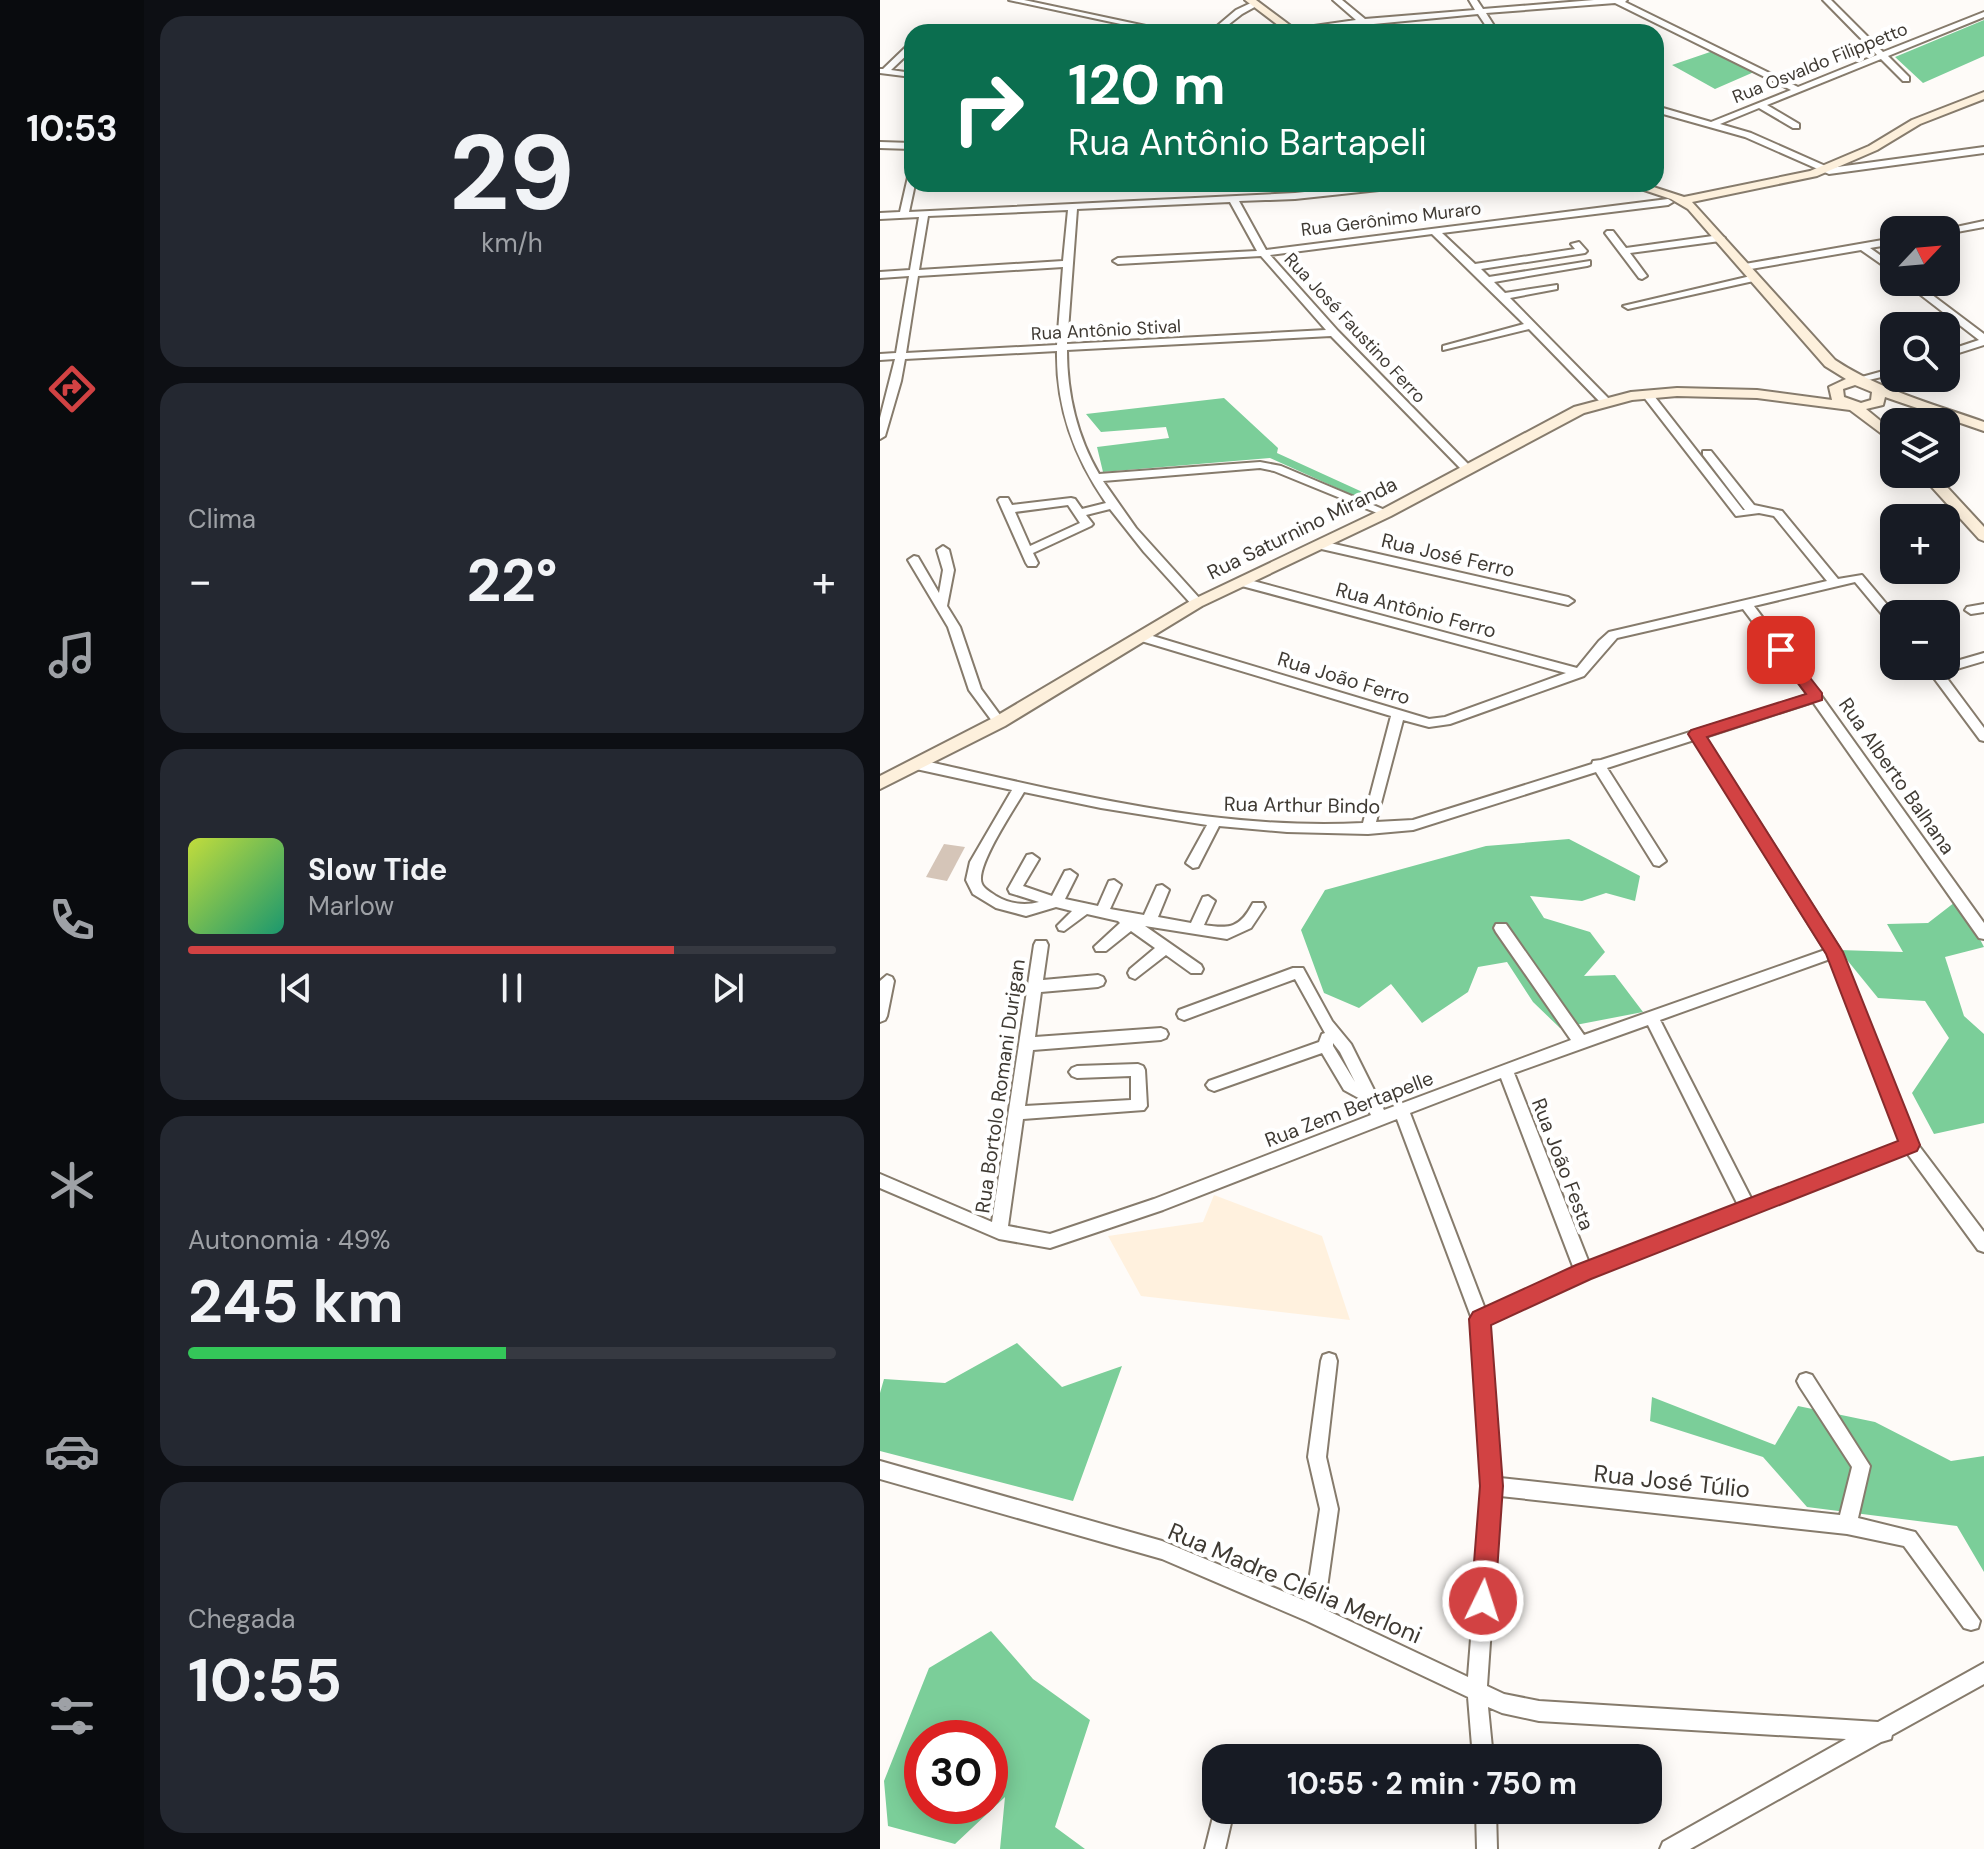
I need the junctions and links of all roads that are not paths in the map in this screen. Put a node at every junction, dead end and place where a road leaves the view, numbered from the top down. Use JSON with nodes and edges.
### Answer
{"nodes":[{"id":1,"x":1013,"y":0,"type":"edge"},
{"id":2,"x":1337,"y":0,"type":"edge"},
{"id":3,"x":1473,"y":0,"type":"edge"},
{"id":4,"x":1623,"y":0,"type":"edge"},
{"id":5,"x":1827,"y":0,"type":"edge"},
{"id":6,"x":1617,"y":1,"type":"edge"},
{"id":7,"x":1253,"y":2,"type":"edge"},
{"id":8,"x":1481,"y":12,"type":"junction"},
{"id":9,"x":1984,"y":14,"type":"edge"},
{"id":10,"x":1363,"y":21,"type":"junction"},
{"id":11,"x":1131,"y":24,"type":"edge"},
{"id":12,"x":1223,"y":24,"type":"edge"},
{"id":13,"x":1283,"y":24,"type":"edge"},
{"id":14,"x":1342,"y":24,"type":"edge"},
{"id":15,"x":1489,"y":24,"type":"edge"},
{"id":16,"x":1664,"y":24,"type":"edge"},
{"id":17,"x":1664,"y":24,"type":"edge"},
{"id":18,"x":904,"y":53,"type":"edge"},
{"id":19,"x":1882,"y":55,"type":"junction"},
{"id":20,"x":884,"y":72,"type":"edge"},
{"id":21,"x":904,"y":74,"type":"edge"},
{"id":22,"x":1906,"y":79,"type":"dead end"},
{"id":23,"x":880,"y":82,"type":"edge"},
{"id":24,"x":1798,"y":90,"type":"junction"},
{"id":25,"x":1984,"y":95,"type":"edge"},
{"id":26,"x":1760,"y":105,"type":"junction"},
{"id":27,"x":1664,"y":111,"type":"edge"},
{"id":28,"x":1713,"y":124,"type":"junction"},
{"id":29,"x":1796,"y":126,"type":"dead end"},
{"id":30,"x":880,"y":145,"type":"edge"},
{"id":31,"x":904,"y":146,"type":"edge"},
{"id":32,"x":1984,"y":150,"type":"edge"},
{"id":33,"x":1851,"y":158,"type":"junction"},
{"id":34,"x":1862,"y":168,"type":"junction"},
{"id":35,"x":1822,"y":170,"type":"junction"},
{"id":36,"x":909,"y":192,"type":"edge"},
{"id":37,"x":1314,"y":192,"type":"edge"},
{"id":38,"x":1651,"y":192,"type":"edge"},
{"id":39,"x":1233,"y":199,"type":"junction"},
{"id":40,"x":1675,"y":202,"type":"junction"},
{"id":41,"x":1073,"y":207,"type":"junction"},
{"id":42,"x":924,"y":214,"type":"junction"},
{"id":43,"x":904,"y":215,"type":"junction"},
{"id":44,"x":880,"y":216,"type":"edge"},
{"id":45,"x":1984,"y":224,"type":"edge"},
{"id":46,"x":1960,"y":228,"type":"edge"},
{"id":47,"x":1435,"y":232,"type":"junction"},
{"id":48,"x":1610,"y":233,"type":"dead end"},
{"id":49,"x":1720,"y":238,"type":"junction"},
{"id":50,"x":1576,"y":244,"type":"dead end"},
{"id":51,"x":1880,"y":244,"type":"edge"},
{"id":52,"x":1863,"y":247,"type":"junction"},
{"id":53,"x":1623,"y":251,"type":"junction"},
{"id":54,"x":1263,"y":253,"type":"junction"},
{"id":55,"x":1880,"y":260,"type":"edge"},
{"id":56,"x":1118,"y":261,"type":"dead end"},
{"id":57,"x":1587,"y":263,"type":"dead end"},
{"id":58,"x":1069,"y":264,"type":"junction"},
{"id":59,"x":1475,"y":267,"type":"junction"},
{"id":60,"x":1745,"y":267,"type":"junction"},
{"id":61,"x":914,"y":273,"type":"junction"},
{"id":62,"x":880,"y":275,"type":"edge"},
{"id":63,"x":1642,"y":276,"type":"dead end"},
{"id":64,"x":1755,"y":278,"type":"junction"},
{"id":65,"x":1487,"y":280,"type":"junction"},
{"id":66,"x":1554,"y":287,"type":"dead end"},
{"id":67,"x":1503,"y":296,"type":"junction"},
{"id":68,"x":1927,"y":296,"type":"edge"},
{"id":69,"x":1628,"y":306,"type":"dead end"},
{"id":70,"x":1532,"y":325,"type":"junction"},
{"id":71,"x":1334,"y":333,"type":"junction"},
{"id":72,"x":1984,"y":340,"type":"edge"},
{"id":73,"x":1064,"y":348,"type":"junction"},
{"id":74,"x":1447,"y":348,"type":"dead end"},
{"id":75,"x":1960,"y":349,"type":"edge"},
{"id":76,"x":900,"y":356,"type":"junction"},
{"id":77,"x":880,"y":357,"type":"edge"},
{"id":78,"x":1830,"y":363,"type":"junction"},
{"id":79,"x":1880,"y":378,"type":"edge"},
{"id":80,"x":1868,"y":384,"type":"junction"},
{"id":81,"x":1837,"y":386,"type":"junction"},
{"id":82,"x":1647,"y":394,"type":"junction"},
{"id":83,"x":1768,"y":395,"type":"junction"},
{"id":84,"x":1606,"y":402,"type":"junction"},
{"id":85,"x":1862,"y":406,"type":"junction"},
{"id":86,"x":1882,"y":408,"type":"edge"},
{"id":87,"x":1926,"y":408,"type":"edge"},
{"id":88,"x":1960,"y":420,"type":"edge"},
{"id":89,"x":1880,"y":425,"type":"edge"},
{"id":90,"x":1984,"y":427,"type":"edge"},
{"id":91,"x":880,"y":436,"type":"edge"},
{"id":92,"x":1707,"y":453,"type":"dead end"},
{"id":93,"x":1466,"y":468,"type":"junction"},
{"id":94,"x":1096,"y":478,"type":"junction"},
{"id":95,"x":1940,"y":488,"type":"edge"},
{"id":96,"x":1113,"y":505,"type":"junction"},
{"id":97,"x":1755,"y":511,"type":"junction"},
{"id":98,"x":1081,"y":513,"type":"junction"},
{"id":99,"x":1386,"y":513,"type":"junction"},
{"id":100,"x":1984,"y":536,"type":"edge"},
{"id":101,"x":1321,"y":545,"type":"junction"},
{"id":102,"x":943,"y":550,"type":"dead end"},
{"id":103,"x":914,"y":560,"type":"dead end"},
{"id":104,"x":1242,"y":582,"type":"junction"},
{"id":105,"x":1835,"y":583,"type":"junction"},
{"id":106,"x":1568,"y":601,"type":"dead end"},
{"id":107,"x":1197,"y":603,"type":"junction"},
{"id":108,"x":1746,"y":604,"type":"junction"},
{"id":109,"x":1880,"y":604,"type":"edge"},
{"id":110,"x":942,"y":605,"type":"junction"},
{"id":111,"x":1142,"y":637,"type":"junction"},
{"id":112,"x":1984,"y":657,"type":"edge"},
{"id":113,"x":1960,"y":662,"type":"edge"},
{"id":114,"x":1580,"y":673,"type":"junction"},
{"id":115,"x":1942,"y":680,"type":"edge"},
{"id":116,"x":1816,"y":697,"type":"junction"},
{"id":117,"x":1397,"y":717,"type":"junction"},
{"id":118,"x":999,"y":722,"type":"junction"},
{"id":119,"x":1697,"y":734,"type":"junction"},
{"id":120,"x":1984,"y":737,"type":"edge"},
{"id":121,"x":916,"y":764,"type":"junction"},
{"id":122,"x":1598,"y":764,"type":"junction"},
{"id":123,"x":880,"y":783,"type":"edge"},
{"id":124,"x":1021,"y":786,"type":"junction"},
{"id":125,"x":1214,"y":824,"type":"junction"},
{"id":126,"x":1368,"y":829,"type":"junction"},
{"id":127,"x":1032,"y":859,"type":"dead end"},
{"id":128,"x":1659,"y":861,"type":"dead end"},
{"id":129,"x":1193,"y":863,"type":"dead end"},
{"id":130,"x":1070,"y":875,"type":"dead end"},
{"id":131,"x":1114,"y":885,"type":"dead end"},
{"id":132,"x":1162,"y":890,"type":"dead end"},
{"id":133,"x":1208,"y":901,"type":"dead end"},
{"id":134,"x":1056,"y":902,"type":"junction"},
{"id":135,"x":1086,"y":907,"type":"junction"},
{"id":136,"x":1258,"y":907,"type":"dead end"},
{"id":137,"x":1103,"y":910,"type":"junction"},
{"id":138,"x":1126,"y":921,"type":"junction"},
{"id":139,"x":1149,"y":921,"type":"junction"},
{"id":140,"x":1064,"y":926,"type":"dead end"},
{"id":141,"x":1196,"y":928,"type":"junction"},
{"id":142,"x":1501,"y":928,"type":"dead end"},
{"id":143,"x":1984,"y":934,"type":"edge"},
{"id":144,"x":1041,"y":945,"type":"dead end"},
{"id":145,"x":1101,"y":947,"type":"dead end"},
{"id":146,"x":1165,"y":948,"type":"junction"},
{"id":147,"x":1834,"y":952,"type":"junction"},
{"id":148,"x":1196,"y":969,"type":"dead end"},
{"id":149,"x":1135,"y":973,"type":"dead end"},
{"id":150,"x":887,"y":981,"type":"dead end"},
{"id":151,"x":1098,"y":981,"type":"dead end"},
{"id":152,"x":1034,"y":987,"type":"junction"},
{"id":153,"x":1184,"y":1014,"type":"dead end"},
{"id":154,"x":880,"y":1016,"type":"edge"},
{"id":155,"x":1652,"y":1018,"type":"junction"},
{"id":156,"x":1327,"y":1025,"type":"junction"},
{"id":157,"x":1161,"y":1034,"type":"dead end"},
{"id":158,"x":1028,"y":1044,"type":"junction"},
{"id":159,"x":1582,"y":1044,"type":"junction"},
{"id":160,"x":1325,"y":1046,"type":"junction"},
{"id":161,"x":1505,"y":1070,"type":"junction"},
{"id":162,"x":1077,"y":1072,"type":"dead end"},
{"id":163,"x":1214,"y":1085,"type":"dead end"},
{"id":164,"x":1367,"y":1096,"type":"junction"},
{"id":165,"x":1401,"y":1110,"type":"junction"},
{"id":166,"x":1017,"y":1113,"type":"junction"},
{"id":167,"x":1380,"y":1119,"type":"junction"},
{"id":168,"x":1910,"y":1145,"type":"junction"},
{"id":169,"x":880,"y":1181,"type":"edge"},
{"id":170,"x":1748,"y":1208,"type":"junction"},
{"id":171,"x":999,"y":1232,"type":"junction"},
{"id":172,"x":1984,"y":1245,"type":"edge"},
{"id":173,"x":1584,"y":1272,"type":"junction"},
{"id":174,"x":1480,"y":1319,"type":"junction"},
{"id":175,"x":1329,"y":1361,"type":"dead end"},
{"id":176,"x":1806,"y":1381,"type":"dead end"},
{"id":177,"x":880,"y":1470,"type":"edge"},
{"id":178,"x":1492,"y":1486,"type":"junction"},
{"id":179,"x":1847,"y":1525,"type":"junction"},
{"id":180,"x":1314,"y":1614,"type":"junction"},
{"id":181,"x":1971,"y":1621,"type":"dead end"},
{"id":182,"x":1984,"y":1673,"type":"edge"},
{"id":183,"x":1477,"y":1688,"type":"junction"},
{"id":184,"x":1884,"y":1732,"type":"junction"},
{"id":185,"x":1482,"y":1744,"type":"edge"},
{"id":186,"x":1221,"y":1824,"type":"edge"},
{"id":187,"x":1486,"y":1824,"type":"edge"},
{"id":188,"x":1215,"y":1849,"type":"edge"},
{"id":189,"x":1487,"y":1849,"type":"edge"},
{"id":190,"x":1670,"y":1849,"type":"edge"}],
"edges":[{"from":1,"to":11,"type":"street"},
{"from":2,"to":10,"type":"street"},
{"from":3,"to":8,"type":"street"},
{"from":4,"to":6,"type":"street"},
{"from":5,"to":19,"type":"street"},
{"from":6,"to":8,"type":"street"},
{"from":6,"to":16,"type":"street"},
{"from":7,"to":12,"type":"street"},
{"from":7,"to":13,"type":"main road"},
{"from":8,"to":10,"type":"street"},
{"from":8,"to":15,"type":"street"},
{"from":9,"to":19,"type":"street","name":"Rua Osvaldo Filippetto"},
{"from":10,"to":14,"type":"street"},
{"from":17,"to":24,"type":"street"},
{"from":18,"to":20,"type":"street"},
{"from":19,"to":22,"type":"street"},
{"from":19,"to":24,"type":"street","name":"Rua Osvaldo Filippetto"},
{"from":20,"to":21,"type":"street"},
{"from":20,"to":23,"type":"street"},
{"from":24,"to":26,"type":"street","name":"Rua Osvaldo Filippetto"},
{"from":25,"to":33,"type":"main road"},
{"from":26,"to":28,"type":"street","name":"Rua Osvaldo Filippetto"},
{"from":26,"to":29,"type":"street"},
{"from":27,"to":28,"type":"street"},
{"from":28,"to":35,"type":"street"},
{"from":30,"to":31,"type":"street"},
{"from":32,"to":34,"type":"street","name":"Rua Gerônimo Muraro"},
{"from":33,"to":34,"type":"street"},
{"from":33,"to":35,"type":"main road"},
{"from":34,"to":35,"type":"street","name":"Rua Gerônimo Muraro"},
{"from":35,"to":40,"type":"main road","name":"Rua Gerônimo Muraro"},
{"from":36,"to":43,"type":"street"},
{"from":37,"to":39,"type":"street"},
{"from":38,"to":40,"type":"main road"},
{"from":39,"to":41,"type":"street"},
{"from":39,"to":54,"type":"street","name":"Rua José Faustino Ferro"},
{"from":40,"to":47,"type":"street","name":"Rua Gerônimo Muraro"},
{"from":40,"to":49,"type":"main road"},
{"from":41,"to":42,"type":"street"},
{"from":41,"to":58,"type":"street"},
{"from":42,"to":43,"type":"street"},
{"from":42,"to":61,"type":"street"},
{"from":43,"to":44,"type":"street"},
{"from":45,"to":46,"type":"street"},
{"from":47,"to":54,"type":"street","name":"Rua Gerônimo Muraro"},
{"from":47,"to":59,"type":"street"},
{"from":48,"to":53,"type":"street"},
{"from":49,"to":53,"type":"street"},
{"from":49,"to":60,"type":"main road"},
{"from":50,"to":59,"type":"street"},
{"from":51,"to":52,"type":"street"},
{"from":52,"to":55,"type":"street"},
{"from":52,"to":60,"type":"street"},
{"from":53,"to":63,"type":"street"},
{"from":54,"to":56,"type":"street","name":"Rua Gerônimo Muraro"},
{"from":54,"to":71,"type":"street","name":"Rua José Faustino Ferro"},
{"from":57,"to":65,"type":"street"},
{"from":58,"to":61,"type":"street"},
{"from":58,"to":73,"type":"street"},
{"from":59,"to":65,"type":"street"},
{"from":60,"to":64,"type":"main road"},
{"from":61,"to":62,"type":"street"},
{"from":61,"to":76,"type":"street"},
{"from":64,"to":69,"type":"street"},
{"from":64,"to":78,"type":"main road"},
{"from":65,"to":67,"type":"street"},
{"from":66,"to":67,"type":"street"},
{"from":67,"to":70,"type":"street"},
{"from":68,"to":72,"type":"street"},
{"from":70,"to":74,"type":"street"},
{"from":70,"to":84,"type":"street"},
{"from":71,"to":73,"type":"street","name":"Rua Antônio Stival"},
{"from":71,"to":93,"type":"street","name":"Rua José Faustino Ferro"},
{"from":72,"to":75,"type":"street"},
{"from":73,"to":76,"type":"street","name":"Rua Antônio Stival"},
{"from":73,"to":94,"type":"street"},
{"from":76,"to":77,"type":"street","name":"Rua Antônio Stival"},
{"from":76,"to":91,"type":"street"},
{"from":78,"to":80,"type":"main road"},
{"from":78,"to":81,"type":"main road"},
{"from":79,"to":80,"type":"street"},
{"from":80,"to":81,"type":"main road","name":"Rua Saturnino Miranda"},
{"from":80,"to":85,"type":"main road"},
{"from":80,"to":87,"type":"main road"},
{"from":81,"to":83,"type":"main road","name":"Rua Saturnino Miranda"},
{"from":81,"to":85,"type":"main road"},
{"from":82,"to":83,"type":"main road","name":"Rua Saturnino Miranda"},
{"from":82,"to":84,"type":"main road","name":"Rua Saturnino Miranda"},
{"from":82,"to":97,"type":"street"},
{"from":83,"to":85,"type":"main road","name":"Rua Saturnino Miranda"},
{"from":84,"to":93,"type":"main road","name":"Rua Saturnino Miranda"},
{"from":85,"to":86,"type":"main road","name":"Rua Saturnino Miranda"},
{"from":85,"to":89,"type":"main road"},
{"from":88,"to":90,"type":"main road"},
{"from":92,"to":97,"type":"street"},
{"from":93,"to":99,"type":"main road","name":"Rua Saturnino Miranda"},
{"from":94,"to":96,"type":"street"},
{"from":94,"to":99,"type":"street"},
{"from":95,"to":100,"type":"main road"},
{"from":96,"to":98,"type":"street"},
{"from":96,"to":107,"type":"street"},
{"from":97,"to":105,"type":"street"},
{"from":98,"to":98,"type":"street"},
{"from":99,"to":101,"type":"main road","name":"Rua Saturnino Miranda"},
{"from":101,"to":104,"type":"main road","name":"Rua Saturnino Miranda"},
{"from":101,"to":106,"type":"street","name":"Rua José Ferro"},
{"from":102,"to":110,"type":"street"},
{"from":103,"to":110,"type":"street"},
{"from":104,"to":107,"type":"main road","name":"Rua Saturnino Miranda"},
{"from":104,"to":114,"type":"street","name":"Rua Antônio Ferro"},
{"from":105,"to":108,"type":"street"},
{"from":105,"to":109,"type":"street"},
{"from":107,"to":111,"type":"main road","name":"Rua Saturnino Miranda"},
{"from":108,"to":114,"type":"street"},
{"from":108,"to":116,"type":"street","name":"Rua Alberto Balhana"},
{"from":110,"to":118,"type":"street"},
{"from":111,"to":117,"type":"street","name":"Rua João Ferro"},
{"from":111,"to":118,"type":"main road","name":"Rua Saturnino Miranda"},
{"from":112,"to":113,"type":"street"},
{"from":114,"to":117,"type":"street","name":"Rua João Ferro"},
{"from":115,"to":120,"type":"street"},
{"from":116,"to":119,"type":"street","name":"Rua Arthur Bindo"},
{"from":116,"to":143,"type":"street","name":"Rua Alberto Balhana"},
{"from":117,"to":126,"type":"street"},
{"from":118,"to":121,"type":"main road","name":"Rua Saturnino Miranda"},
{"from":119,"to":122,"type":"street","name":"Rua Arthur Bindo"},
{"from":119,"to":147,"type":"street"},
{"from":121,"to":123,"type":"main road","name":"Rua Saturnino Miranda"},
{"from":121,"to":124,"type":"street","name":"Rua Arthur Bindo"},
{"from":122,"to":126,"type":"street","name":"Rua Arthur Bindo"},
{"from":122,"to":128,"type":"street"},
{"from":124,"to":125,"type":"street","name":"Rua Arthur Bindo"},
{"from":124,"to":134,"type":"street"},
{"from":125,"to":126,"type":"street","name":"Rua Arthur Bindo"},
{"from":125,"to":129,"type":"street"},
{"from":127,"to":134,"type":"street"},
{"from":130,"to":134,"type":"street"},
{"from":131,"to":137,"type":"street"},
{"from":132,"to":139,"type":"street"},
{"from":133,"to":141,"type":"street"},
{"from":134,"to":135,"type":"street"},
{"from":135,"to":137,"type":"street"},
{"from":135,"to":140,"type":"street"},
{"from":136,"to":141,"type":"street"},
{"from":137,"to":138,"type":"street"},
{"from":138,"to":139,"type":"street"},
{"from":138,"to":145,"type":"street"},
{"from":138,"to":146,"type":"street"},
{"from":139,"to":141,"type":"street"},
{"from":142,"to":159,"type":"street"},
{"from":144,"to":152,"type":"street","name":"Rua Bortolo Romani Durigan"},
{"from":146,"to":148,"type":"street"},
{"from":146,"to":149,"type":"street"},
{"from":147,"to":155,"type":"street","name":"Rua Zem Bertapelle"},
{"from":147,"to":168,"type":"street"},
{"from":150,"to":154,"type":"street"},
{"from":151,"to":152,"type":"street"},
{"from":152,"to":158,"type":"street","name":"Rua Bortolo Romani Durigan"},
{"from":153,"to":156,"type":"street"},
{"from":155,"to":159,"type":"street","name":"Rua Zem Bertapelle"},
{"from":155,"to":170,"type":"street"},
{"from":156,"to":160,"type":"street"},
{"from":156,"to":164,"type":"street"},
{"from":157,"to":158,"type":"street"},
{"from":158,"to":166,"type":"street","name":"Rua Bortolo Romani Durigan"},
{"from":159,"to":161,"type":"street","name":"Rua Zem Bertapelle"},
{"from":160,"to":163,"type":"street"},
{"from":160,"to":164,"type":"street"},
{"from":161,"to":165,"type":"street","name":"Rua Zem Bertapelle"},
{"from":161,"to":173,"type":"street","name":"Rua João Festa"},
{"from":162,"to":166,"type":"street"},
{"from":164,"to":167,"type":"street"},
{"from":165,"to":167,"type":"street","name":"Rua Zem Bertapelle"},
{"from":165,"to":174,"type":"street"},
{"from":166,"to":171,"type":"street","name":"Rua Bortolo Romani Durigan"},
{"from":167,"to":171,"type":"street","name":"Rua Zem Bertapelle"},
{"from":168,"to":170,"type":"street"},
{"from":168,"to":172,"type":"street"},
{"from":169,"to":171,"type":"street","name":"Rua Zem Bertapelle"},
{"from":170,"to":173,"type":"street"},
{"from":173,"to":174,"type":"street"},
{"from":174,"to":178,"type":"street"},
{"from":175,"to":180,"type":"street"},
{"from":176,"to":179,"type":"street"},
{"from":177,"to":180,"type":"street","name":"Rua Madre Clélia Merloni"},
{"from":178,"to":179,"type":"street","name":"Rua José Túlio"},
{"from":178,"to":183,"type":"street"},
{"from":179,"to":181,"type":"street","name":"Rua José Túlio"},
{"from":180,"to":183,"type":"street","name":"Rua Madre Clélia Merloni"},
{"from":182,"to":184,"type":"street"},
{"from":183,"to":184,"type":"street","name":"Rua Madre Clélia Merloni"},
{"from":183,"to":185,"type":"street"},
{"from":184,"to":190,"type":"street"},
{"from":186,"to":188,"type":"street"},
{"from":187,"to":189,"type":"street"}]}
